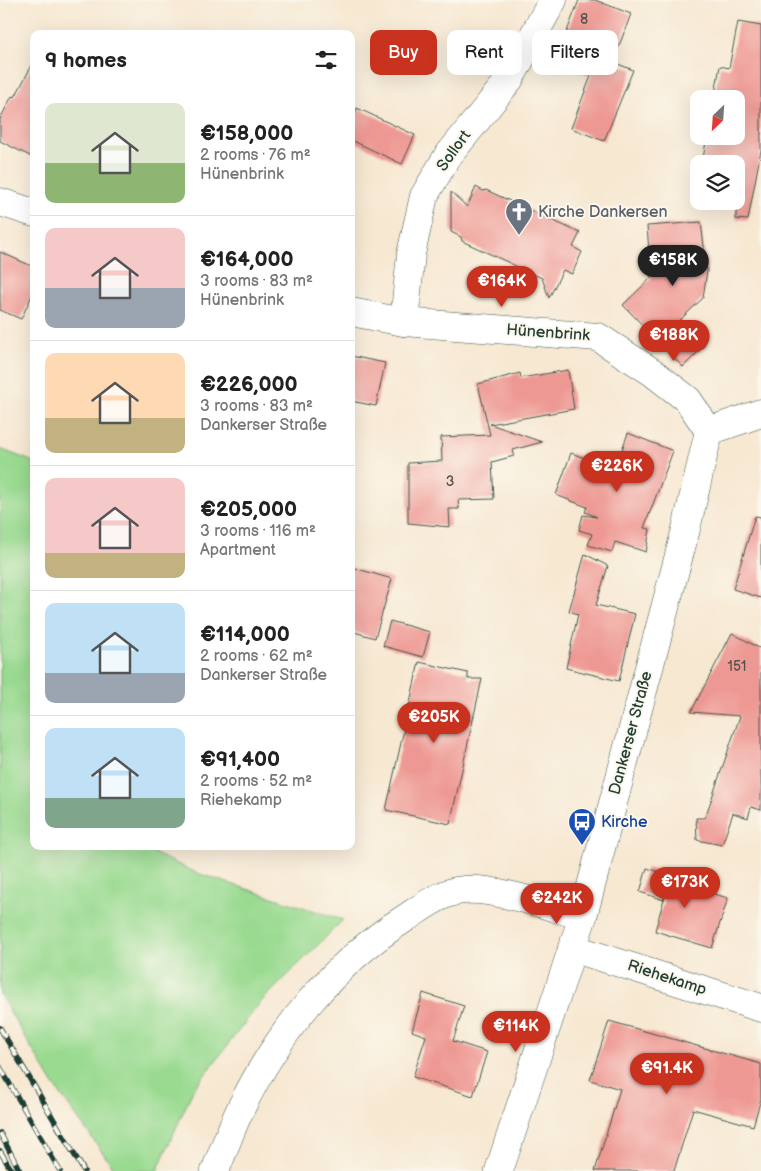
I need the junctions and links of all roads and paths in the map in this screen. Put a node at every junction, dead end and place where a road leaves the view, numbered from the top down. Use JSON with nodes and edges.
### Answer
{"nodes":[{"id":1,"x":553,"y":0,"type":"edge"},
{"id":2,"x":0,"y":202,"type":"edge"},
{"id":3,"x":30,"y":212,"type":"edge"},
{"id":4,"x":355,"y":313,"type":"edge"},
{"id":5,"x":404,"y":322,"type":"junction"},
{"id":6,"x":761,"y":413,"type":"edge"},
{"id":7,"x":709,"y":431,"type":"junction"},
{"id":8,"x":583,"y":916,"type":"junction"},
{"id":9,"x":572,"y":948,"type":"junction"},
{"id":10,"x":761,"y":1008,"type":"edge"},
{"id":11,"x":215,"y":1171,"type":"edge"},
{"id":12,"x":499,"y":1171,"type":"edge"}],
"edges":[{"from":1,"to":5,"type":"street","name":"Sollort"},
{"from":2,"to":3,"type":"street"},
{"from":4,"to":5,"type":"street","name":"Hünenbrink"},
{"from":5,"to":7,"type":"street","name":"Hünenbrink"},
{"from":6,"to":7,"type":"street"},
{"from":7,"to":8,"type":"street","name":"Dankerser Straße"},
{"from":8,"to":9,"type":"street","name":"Dankerser Straße"},
{"from":8,"to":11,"type":"street"},
{"from":9,"to":10,"type":"street","name":"Riehekamp"},
{"from":9,"to":12,"type":"street","name":"Dankerser Straße"}]}
